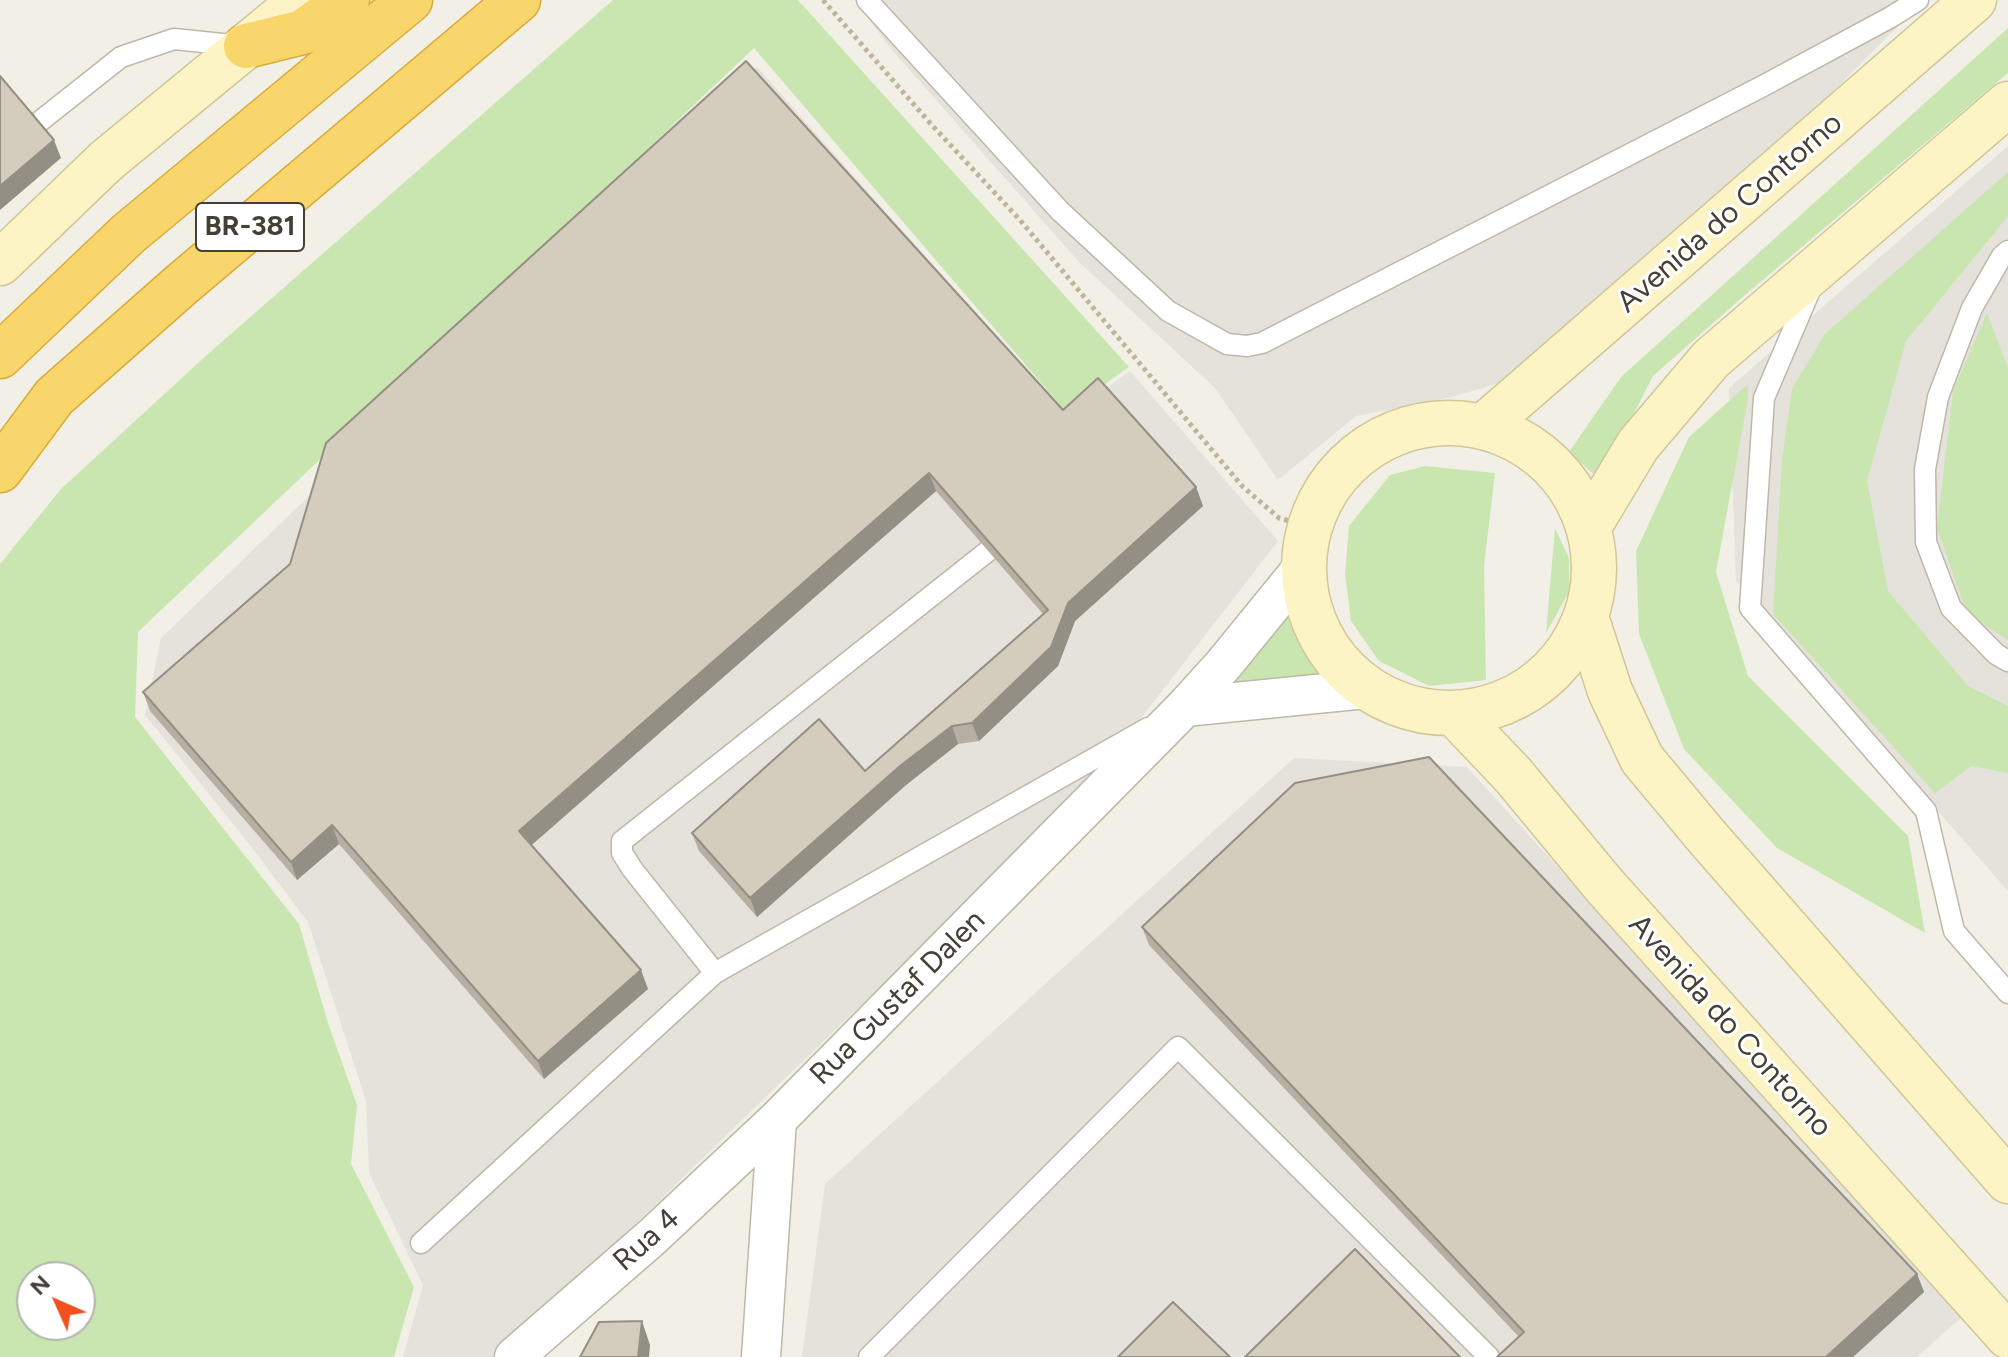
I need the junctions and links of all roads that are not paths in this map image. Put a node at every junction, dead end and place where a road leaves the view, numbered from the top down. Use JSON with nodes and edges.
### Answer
{"nodes":[{"id":1,"x":302,"y":0,"type":"edge"},
{"id":2,"x":347,"y":0,"type":"edge"},
{"id":3,"x":410,"y":0,"type":"edge"},
{"id":4,"x":518,"y":0,"type":"edge"},
{"id":5,"x":867,"y":0,"type":"edge"},
{"id":6,"x":1918,"y":0,"type":"edge"},
{"id":7,"x":1974,"y":0,"type":"edge"},
{"id":8,"x":246,"y":46,"type":"junction"},
{"id":9,"x":2008,"y":104,"type":"edge"},
{"id":10,"x":34,"y":126,"type":"edge"},
{"id":11,"x":2008,"y":252,"type":"edge"},
{"id":12,"x":0,"y":263,"type":"edge"},
{"id":13,"x":1820,"y":265,"type":"junction"},
{"id":14,"x":0,"y":356,"type":"edge"},
{"id":15,"x":1485,"y":425,"type":"junction"},
{"id":16,"x":0,"y":470,"type":"edge"},
{"id":17,"x":1590,"y":525,"type":"junction"},
{"id":18,"x":1306,"y":547,"type":"junction"},
{"id":19,"x":988,"y":551,"type":"edge"},
{"id":20,"x":1587,"y":620,"type":"junction"},
{"id":21,"x":2008,"y":661,"type":"edge"},
{"id":22,"x":1366,"y":689,"type":"junction"},
{"id":23,"x":1185,"y":707,"type":"junction"},
{"id":24,"x":1455,"y":714,"type":"junction"},
{"id":25,"x":715,"y":973,"type":"junction"},
{"id":26,"x":2008,"y":993,"type":"edge"},
{"id":27,"x":777,"y":1120,"type":"junction"},
{"id":28,"x":2008,"y":1181,"type":"edge"},
{"id":29,"x":421,"y":1243,"type":"dead end"},
{"id":30,"x":2008,"y":1336,"type":"edge"},
{"id":31,"x":514,"y":1357,"type":"edge"},
{"id":32,"x":761,"y":1357,"type":"edge"},
{"id":33,"x":869,"y":1357,"type":"edge"},
{"id":34,"x":1489,"y":1357,"type":"edge"}],
"edges":[{"from":1,"to":8,"type":"main road"},
{"from":2,"to":8,"type":"highway"},
{"from":3,"to":14,"type":"highway","number":"BR-381"},
{"from":4,"to":16,"type":"highway","number":"BR-381"},
{"from":5,"to":6,"type":"lane"},
{"from":7,"to":15,"type":"main road","name":"Avenida do Contorno"},
{"from":8,"to":10,"type":"lane"},
{"from":8,"to":12,"type":"main road"},
{"from":9,"to":13,"type":"main road"},
{"from":11,"to":21,"type":"lane"},
{"from":13,"to":17,"type":"main road"},
{"from":13,"to":26,"type":"lane"},
{"from":15,"to":17,"type":"main road"},
{"from":15,"to":18,"type":"main road"},
{"from":17,"to":20,"type":"main road"},
{"from":18,"to":22,"type":"main road"},
{"from":18,"to":23,"type":"street","name":"Rua Gustaf Dalen"},
{"from":19,"to":25,"type":"lane"},
{"from":20,"to":24,"type":"main road"},
{"from":20,"to":28,"type":"main road"},
{"from":22,"to":23,"type":"street"},
{"from":22,"to":24,"type":"main road"},
{"from":23,"to":25,"type":"lane"},
{"from":23,"to":27,"type":"street","name":"Rua Gustaf Dalen"},
{"from":24,"to":30,"type":"main road","name":"Avenida do Contorno"},
{"from":25,"to":29,"type":"lane"},
{"from":27,"to":31,"type":"street","name":"Rua 4"},
{"from":27,"to":32,"type":"street"},
{"from":33,"to":34,"type":"lane"}]}
